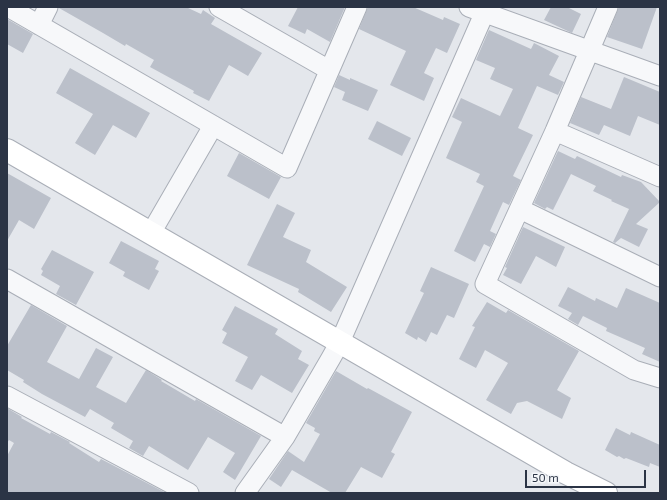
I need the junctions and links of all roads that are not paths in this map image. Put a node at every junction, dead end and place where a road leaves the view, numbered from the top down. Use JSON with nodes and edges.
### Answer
{"nodes":[{"id":1,"x":8,"y":7,"type":"edge"},
{"id":2,"x":48,"y":7,"type":"edge"},
{"id":3,"x":219,"y":7,"type":"edge"},
{"id":4,"x":357,"y":7,"type":"edge"},
{"id":5,"x":608,"y":7,"type":"edge"},
{"id":6,"x":480,"y":9,"type":"edge"},
{"id":7,"x":39,"y":25,"type":"junction"},
{"id":8,"x":589,"y":51,"type":"junction"},
{"id":9,"x":329,"y":70,"type":"junction"},
{"id":10,"x":660,"y":76,"type":"edge"},
{"id":11,"x":213,"y":126,"type":"junction"},
{"id":12,"x":554,"y":131,"type":"junction"},
{"id":13,"x":7,"y":150,"type":"edge"},
{"id":14,"x":660,"y":177,"type":"edge"},
{"id":15,"x":520,"y":209,"type":"junction"},
{"id":16,"x":151,"y":233,"type":"junction"},
{"id":17,"x":660,"y":277,"type":"edge"},
{"id":18,"x":7,"y":278,"type":"edge"},
{"id":19,"x":340,"y":342,"type":"junction"},
{"id":20,"x":660,"y":378,"type":"edge"},
{"id":21,"x":7,"y":396,"type":"edge"},
{"id":22,"x":285,"y":437,"type":"junction"},
{"id":23,"x":189,"y":493,"type":"edge"},
{"id":24,"x":245,"y":493,"type":"edge"},
{"id":25,"x":606,"y":493,"type":"edge"}],
"edges":[{"from":1,"to":7,"type":"street"},
{"from":2,"to":7,"type":"street"},
{"from":3,"to":9,"type":"street"},
{"from":4,"to":9,"type":"street"},
{"from":5,"to":8,"type":"street"},
{"from":6,"to":8,"type":"street"},
{"from":6,"to":19,"type":"street"},
{"from":7,"to":11,"type":"street"},
{"from":8,"to":10,"type":"street"},
{"from":8,"to":12,"type":"street"},
{"from":9,"to":11,"type":"street"},
{"from":11,"to":16,"type":"street"},
{"from":12,"to":14,"type":"street"},
{"from":12,"to":15,"type":"street"},
{"from":13,"to":16,"type":"street"},
{"from":15,"to":17,"type":"street"},
{"from":15,"to":20,"type":"street"},
{"from":16,"to":19,"type":"street"},
{"from":18,"to":22,"type":"street"},
{"from":19,"to":22,"type":"street"},
{"from":19,"to":25,"type":"street"},
{"from":21,"to":23,"type":"street"},
{"from":22,"to":24,"type":"street"}]}
